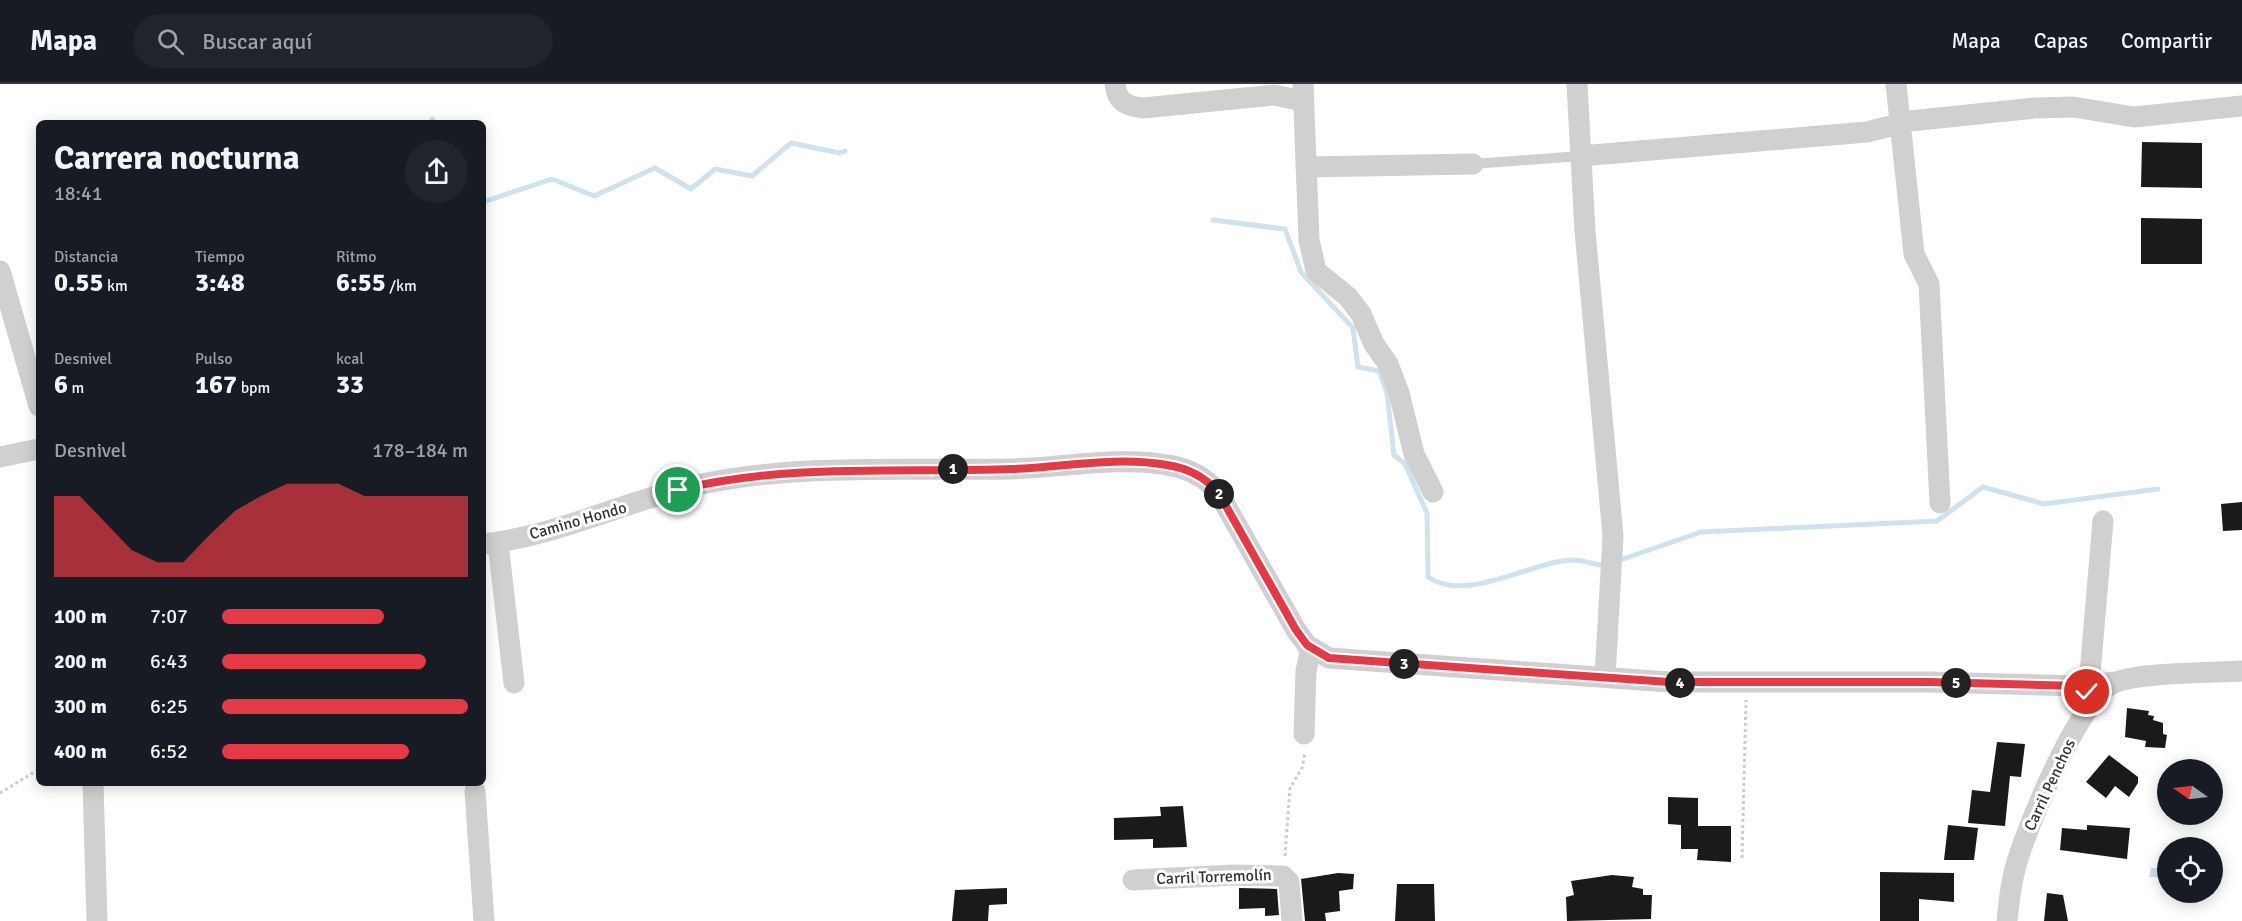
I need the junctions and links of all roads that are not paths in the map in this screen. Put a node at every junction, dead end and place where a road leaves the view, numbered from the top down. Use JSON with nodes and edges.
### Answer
{"nodes":[{"id":1,"x":1115,"y":84,"type":"edge"},
{"id":2,"x":1577,"y":84,"type":"edge"},
{"id":3,"x":1896,"y":84,"type":"edge"},
{"id":4,"x":1303,"y":92,"type":"edge"},
{"id":5,"x":2242,"y":106,"type":"edge"},
{"id":6,"x":1899,"y":124,"type":"junction"},
{"id":7,"x":1580,"y":156,"type":"junction"},
{"id":8,"x":1473,"y":164,"type":"joint"},
{"id":9,"x":1306,"y":167,"type":"junction"},
{"id":10,"x":0,"y":271,"type":"edge"},
{"id":11,"x":32,"y":353,"type":"edge"},
{"id":12,"x":36,"y":383,"type":"edge"},
{"id":13,"x":36,"y":450,"type":"edge"},
{"id":14,"x":0,"y":457,"type":"edge"},
{"id":15,"x":1433,"y":492,"type":"dead end"},
{"id":16,"x":1940,"y":503,"type":"dead end"},
{"id":17,"x":2103,"y":521,"type":"dead end"},
{"id":18,"x":491,"y":543,"type":"edge"},
{"id":19,"x":1311,"y":648,"type":"junction"},
{"id":20,"x":2242,"y":671,"type":"edge"},
{"id":21,"x":1605,"y":676,"type":"junction"},
{"id":22,"x":514,"y":683,"type":"dead end"},
{"id":23,"x":2094,"y":691,"type":"junction"},
{"id":24,"x":1304,"y":734,"type":"road end"},
{"id":25,"x":93,"y":786,"type":"edge"},
{"id":26,"x":476,"y":791,"type":"dead end"},
{"id":27,"x":1133,"y":880,"type":"dead end"},
{"id":28,"x":97,"y":921,"type":"edge"},
{"id":29,"x":484,"y":921,"type":"edge"},
{"id":30,"x":1292,"y":921,"type":"edge"},
{"id":31,"x":2007,"y":921,"type":"edge"}],
"edges":[{"from":1,"to":4,"type":"street"},
{"from":2,"to":7,"type":"street"},
{"from":3,"to":6,"type":"street"},
{"from":4,"to":9,"type":"street"},
{"from":5,"to":6,"type":"street"},
{"from":6,"to":7,"type":"street"},
{"from":6,"to":16,"type":"street"},
{"from":7,"to":8,"type":"lane"},
{"from":7,"to":21,"type":"street"},
{"from":8,"to":9,"type":"street"},
{"from":9,"to":15,"type":"street"},
{"from":10,"to":11,"type":"street"},
{"from":11,"to":12,"type":"street"},
{"from":13,"to":14,"type":"street"},
{"from":17,"to":23,"type":"street","name":"Carril Penchos"},
{"from":18,"to":19,"type":"street","name":"Camino Hondo"},
{"from":18,"to":22,"type":"street"},
{"from":19,"to":21,"type":"street","name":"Camino Hondo"},
{"from":19,"to":24,"type":"street"},
{"from":20,"to":23,"type":"street"},
{"from":21,"to":23,"type":"street","name":"Camino Hondo"},
{"from":23,"to":31,"type":"street","name":"Carril Penchos"},
{"from":25,"to":28,"type":"street"},
{"from":26,"to":29,"type":"street"},
{"from":27,"to":30,"type":"street","name":"Carril Torremolín"}]}
